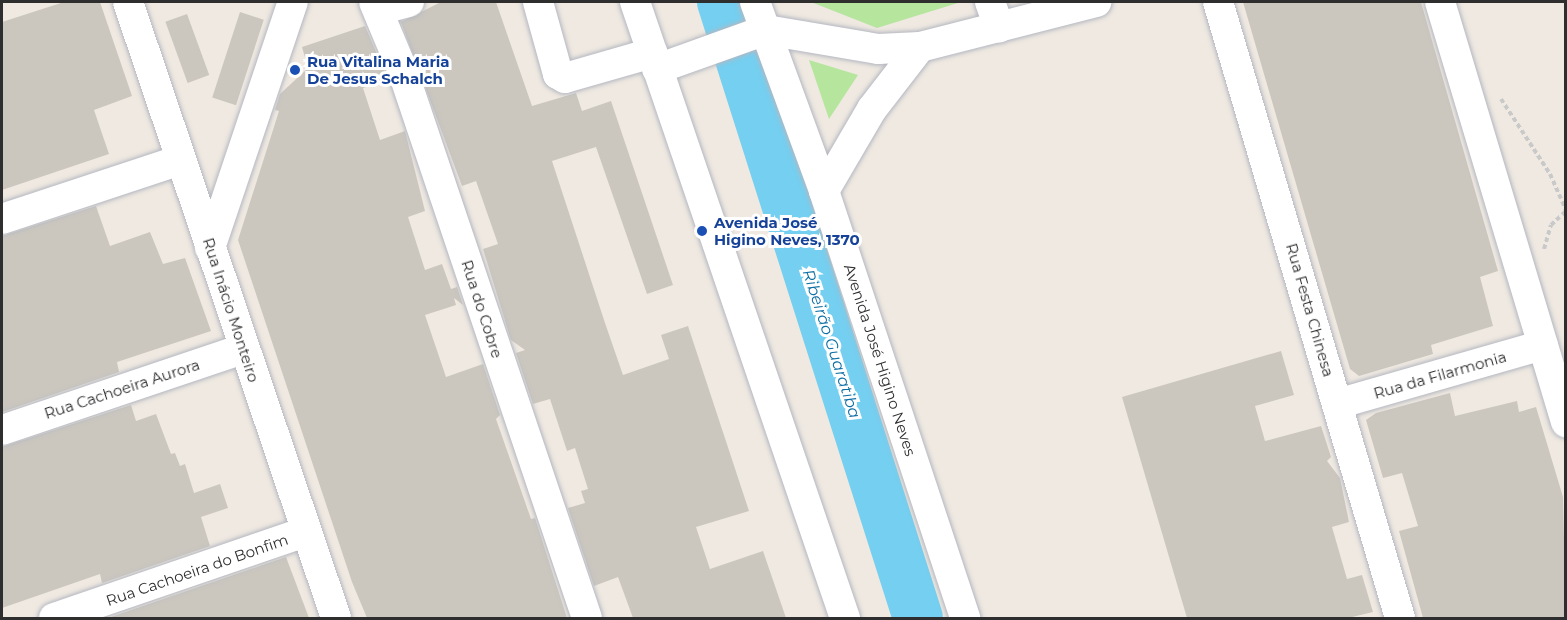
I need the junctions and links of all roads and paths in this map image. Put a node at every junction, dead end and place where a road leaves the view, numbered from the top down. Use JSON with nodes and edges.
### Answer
{"nodes":[{"id":1,"x":128,"y":2,"type":"edge"},
{"id":2,"x":293,"y":2,"type":"edge"},
{"id":3,"x":409,"y":2,"type":"edge"},
{"id":4,"x":538,"y":2,"type":"edge"},
{"id":5,"x":635,"y":2,"type":"edge"},
{"id":6,"x":755,"y":2,"type":"edge"},
{"id":7,"x":1096,"y":2,"type":"edge"},
{"id":8,"x":1218,"y":2,"type":"edge"},
{"id":9,"x":1440,"y":2,"type":"edge"},
{"id":10,"x":377,"y":6,"type":"edge"},
{"id":11,"x":995,"y":14,"type":"edge"},
{"id":12,"x":766,"y":30,"type":"junction"},
{"id":13,"x":920,"y":47,"type":"junction"},
{"id":14,"x":655,"y":61,"type":"junction"},
{"id":15,"x":1466,"y":89,"type":"junction"},
{"id":16,"x":180,"y":160,"type":"junction"},
{"id":17,"x":824,"y":191,"type":"junction"},
{"id":18,"x":1566,"y":210,"type":"edge"},
{"id":19,"x":2,"y":219,"type":"edge"},
{"id":20,"x":210,"y":248,"type":"junction"},
{"id":21,"x":1543,"y":345,"type":"junction"},
{"id":22,"x":243,"y":349,"type":"junction"},
{"id":23,"x":1337,"y":404,"type":"junction"},
{"id":24,"x":1566,"y":423,"type":"edge"},
{"id":25,"x":2,"y":430,"type":"edge"},
{"id":26,"x":305,"y":532,"type":"junction"},
{"id":27,"x":54,"y":618,"type":"edge"},
{"id":28,"x":336,"y":618,"type":"edge"},
{"id":29,"x":587,"y":618,"type":"edge"},
{"id":30,"x":845,"y":618,"type":"edge"},
{"id":31,"x":965,"y":618,"type":"edge"},
{"id":32,"x":1400,"y":618,"type":"edge"}],
"edges":[{"from":1,"to":16,"type":"street","name":"Rua Inácio Monteiro"},
{"from":2,"to":20,"type":"street"},
{"from":3,"to":10,"type":"street"},
{"from":4,"to":14,"type":"street"},
{"from":5,"to":14,"type":"street"},
{"from":6,"to":12,"type":"street","name":"Avenida José Higino Neves"},
{"from":7,"to":11,"type":"street"},
{"from":8,"to":23,"type":"street","name":"Rua Festa Chinesa"},
{"from":9,"to":15,"type":"street"},
{"from":10,"to":29,"type":"street","name":"Rua do Cobre"},
{"from":11,"to":13,"type":"street"},
{"from":12,"to":13,"type":"street"},
{"from":12,"to":14,"type":"street"},
{"from":12,"to":17,"type":"street","name":"Avenida José Higino Neves"},
{"from":13,"to":17,"type":"street"},
{"from":14,"to":30,"type":"street"},
{"from":15,"to":18,"type":"path"},
{"from":15,"to":21,"type":"street"},
{"from":16,"to":19,"type":"street"},
{"from":16,"to":20,"type":"street","name":"Rua Inácio Monteiro"},
{"from":17,"to":31,"type":"street","name":"Avenida José Higino Neves"},
{"from":20,"to":22,"type":"street","name":"Rua Inácio Monteiro"},
{"from":21,"to":23,"type":"street","name":"Rua da Filarmonia"},
{"from":21,"to":24,"type":"street"},
{"from":22,"to":25,"type":"street","name":"Rua Cachoeira Aurora"},
{"from":22,"to":26,"type":"street","name":"Rua Inácio Monteiro"},
{"from":23,"to":32,"type":"street","name":"Rua Festa Chinesa"},
{"from":26,"to":27,"type":"street","name":"Rua Cachoeira do Bonfim"},
{"from":26,"to":28,"type":"street","name":"Rua Inácio Monteiro"}]}
